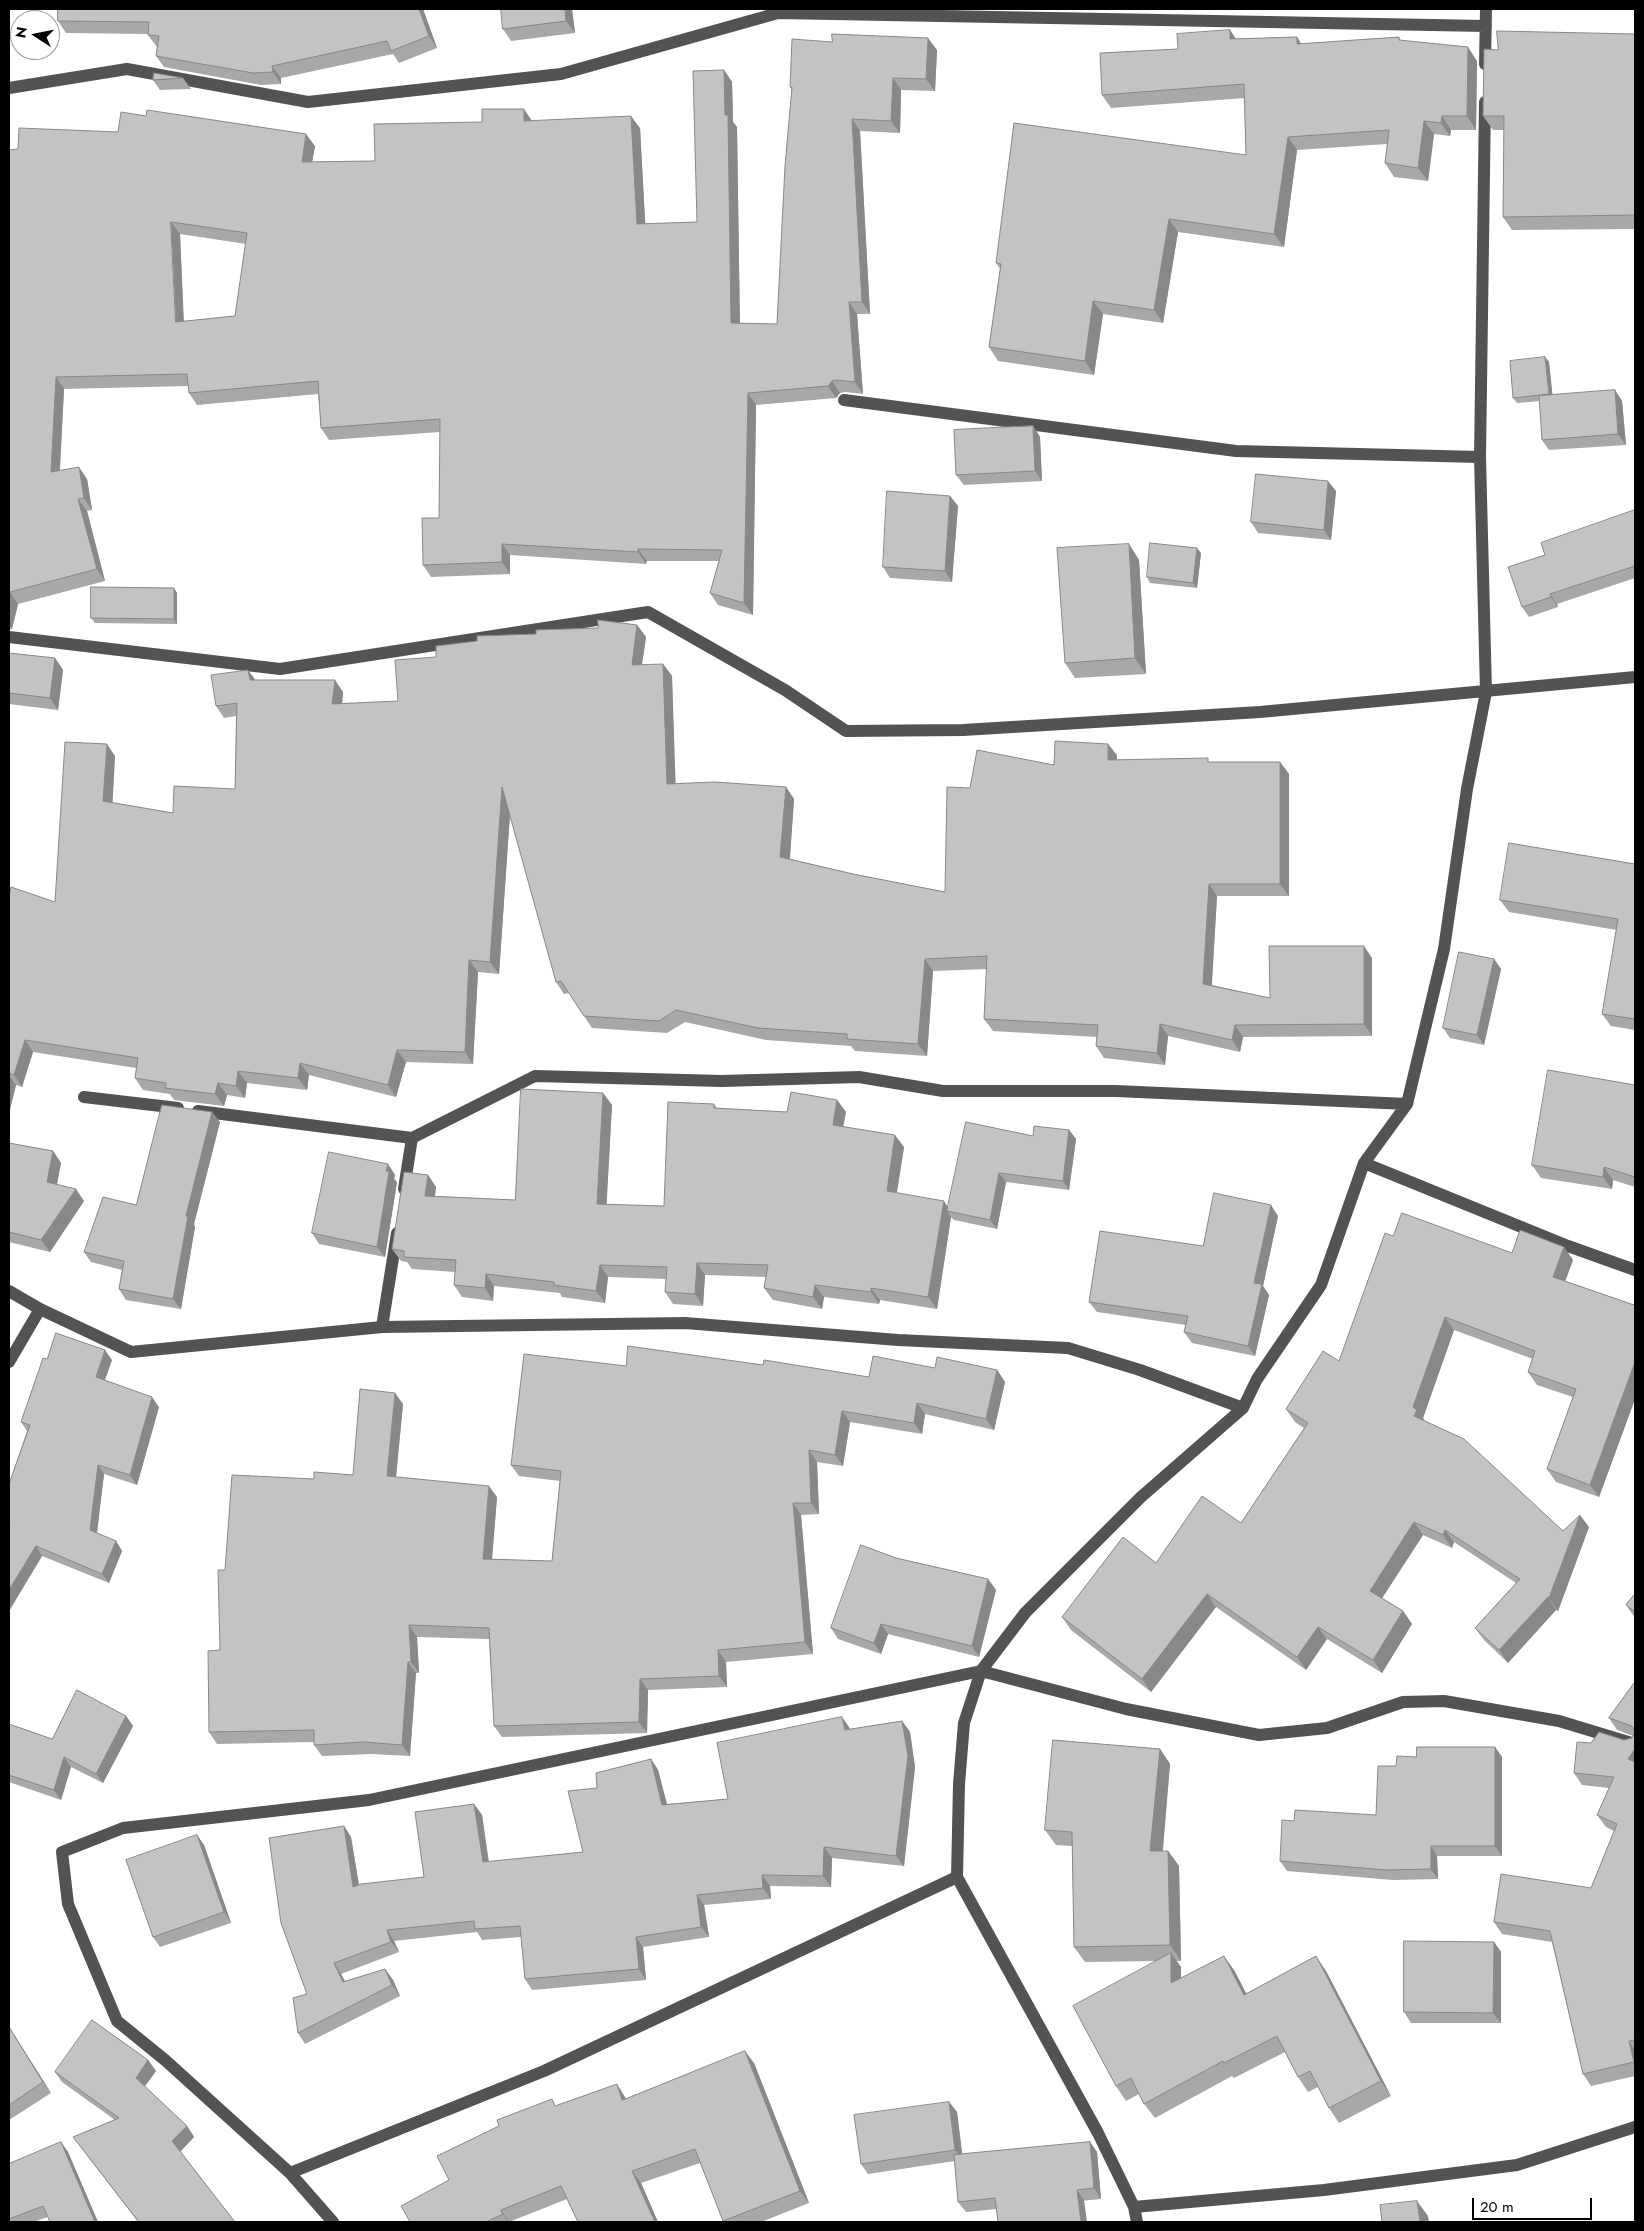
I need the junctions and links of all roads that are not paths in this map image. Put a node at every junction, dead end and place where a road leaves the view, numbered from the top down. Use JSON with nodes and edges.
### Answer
{"nodes":[{"id":1,"x":1486,"y":9,"type":"edge"},
{"id":2,"x":1486,"y":26,"type":"junction"},
{"id":3,"x":9,"y":88,"type":"edge"},
{"id":4,"x":844,"y":400,"type":"edge"},
{"id":5,"x":1480,"y":457,"type":"junction"},
{"id":6,"x":9,"y":637,"type":"edge"},
{"id":7,"x":1635,"y":678,"type":"edge"},
{"id":8,"x":1486,"y":692,"type":"junction"},
{"id":9,"x":84,"y":1096,"type":"dead end"},
{"id":10,"x":1408,"y":1104,"type":"junction"},
{"id":11,"x":412,"y":1138,"type":"junction"},
{"id":12,"x":1364,"y":1163,"type":"junction"},
{"id":13,"x":401,"y":1204,"type":"edge"},
{"id":14,"x":398,"y":1223,"type":"edge"},
{"id":15,"x":1635,"y":1270,"type":"edge"},
{"id":16,"x":9,"y":1291,"type":"edge"},
{"id":17,"x":40,"y":1308,"type":"junction"},
{"id":18,"x":382,"y":1327,"type":"junction"},
{"id":19,"x":9,"y":1362,"type":"edge"},
{"id":20,"x":1243,"y":1408,"type":"junction"},
{"id":21,"x":981,"y":1671,"type":"junction"},
{"id":22,"x":1635,"y":1744,"type":"edge"},
{"id":23,"x":957,"y":1877,"type":"junction"},
{"id":24,"x":1635,"y":2127,"type":"edge"},
{"id":25,"x":290,"y":2173,"type":"junction"},
{"id":26,"x":1134,"y":2207,"type":"junction"},
{"id":27,"x":333,"y":2222,"type":"edge"},
{"id":28,"x":1137,"y":2222,"type":"edge"}],
"edges":[{"from":1,"to":2,"type":"street"},
{"from":2,"to":3,"type":"street"},
{"from":2,"to":5,"type":"street"},
{"from":4,"to":5,"type":"street"},
{"from":5,"to":8,"type":"street"},
{"from":6,"to":8,"type":"street"},
{"from":7,"to":8,"type":"street"},
{"from":8,"to":10,"type":"street"},
{"from":9,"to":11,"type":"street"},
{"from":10,"to":11,"type":"street"},
{"from":10,"to":12,"type":"street"},
{"from":11,"to":13,"type":"street"},
{"from":12,"to":15,"type":"street"},
{"from":12,"to":20,"type":"street"},
{"from":14,"to":18,"type":"street"},
{"from":16,"to":17,"type":"street"},
{"from":17,"to":18,"type":"street"},
{"from":17,"to":19,"type":"street"},
{"from":18,"to":20,"type":"street"},
{"from":20,"to":21,"type":"street"},
{"from":21,"to":22,"type":"street"},
{"from":21,"to":23,"type":"street"},
{"from":21,"to":25,"type":"street"},
{"from":23,"to":25,"type":"street"},
{"from":23,"to":26,"type":"street"},
{"from":24,"to":26,"type":"street"},
{"from":25,"to":27,"type":"street"},
{"from":26,"to":28,"type":"street"}]}
